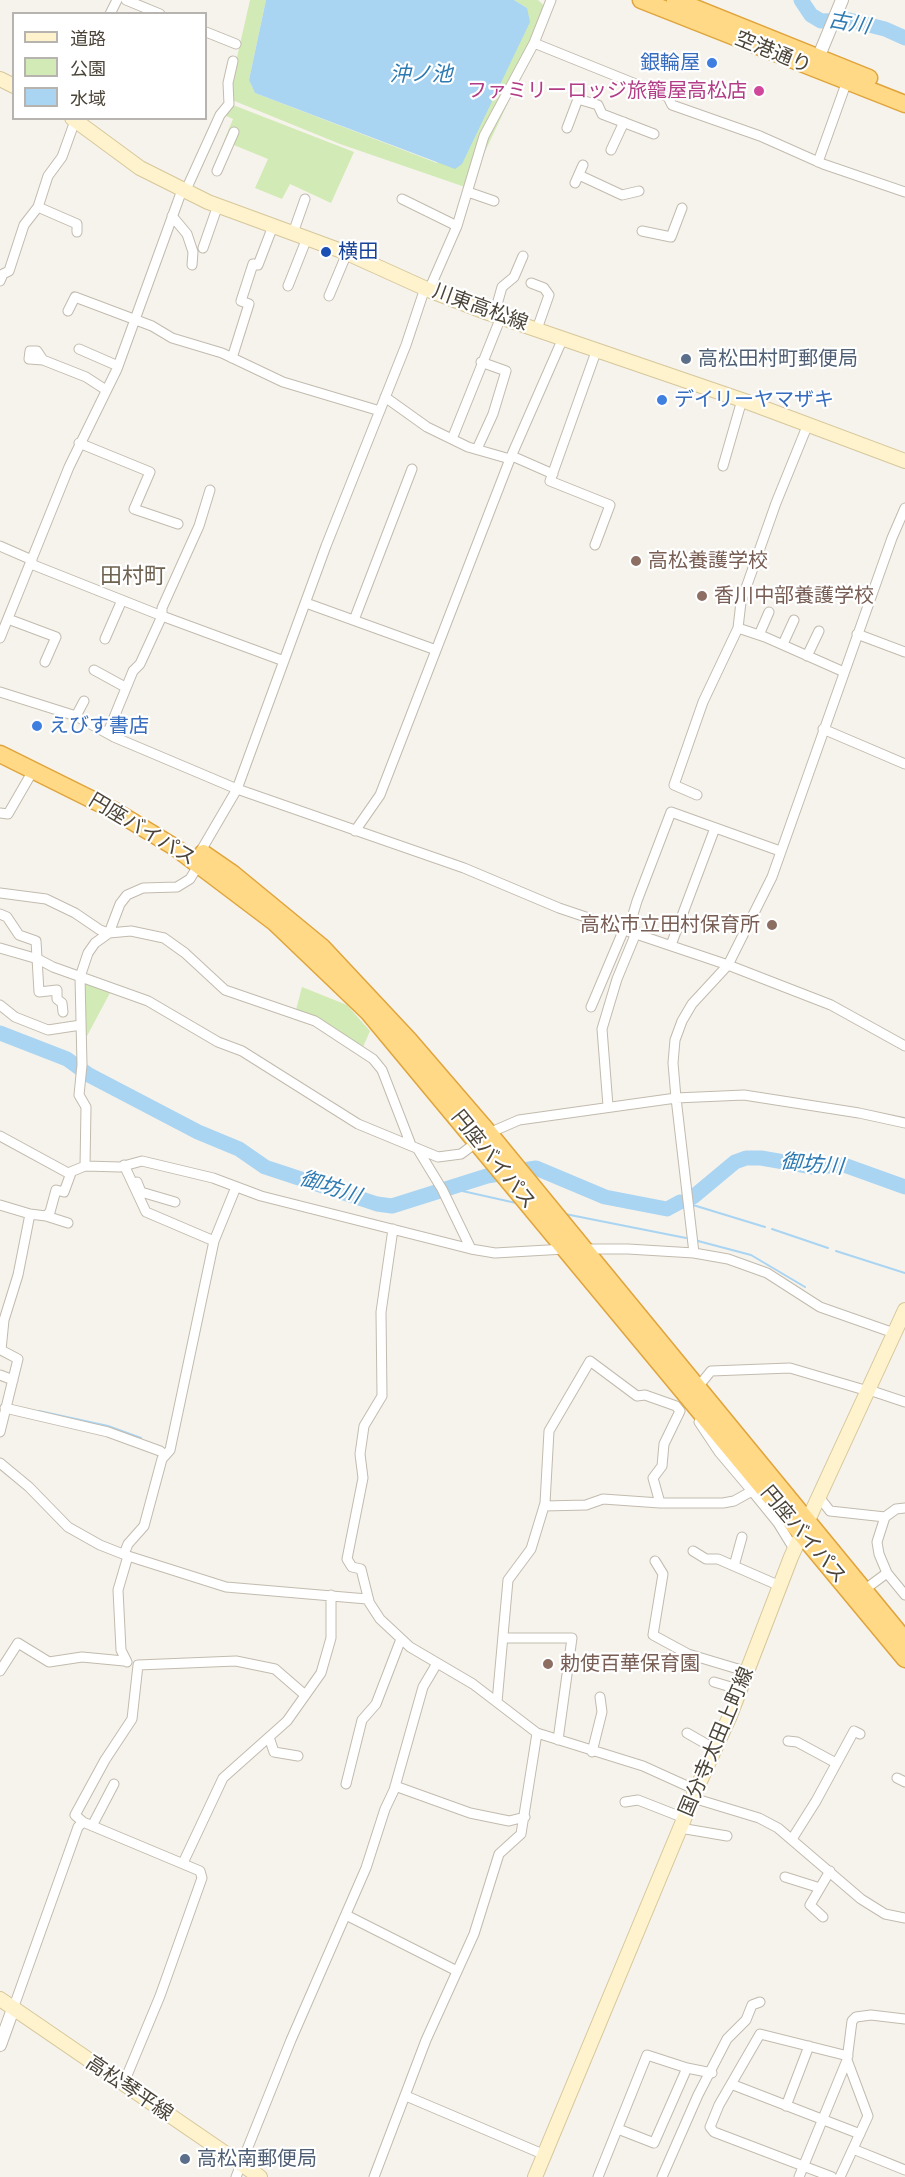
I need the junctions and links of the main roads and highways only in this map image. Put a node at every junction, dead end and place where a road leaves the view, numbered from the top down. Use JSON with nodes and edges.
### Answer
{"nodes":[{"id":1,"x":641,"y":0,"type":"edge"},
{"id":2,"x":675,"y":0,"type":"edge"},
{"id":3,"x":695,"y":4,"type":"edge"},
{"id":4,"x":816,"y":63,"type":"junction"},
{"id":5,"x":905,"y":92,"type":"edge"},
{"id":6,"x":905,"y":104,"type":"edge"},
{"id":7,"x":75,"y":120,"type":"edge"},
{"id":8,"x":905,"y":461,"type":"edge"},
{"id":9,"x":0,"y":742,"type":"edge"},
{"id":10,"x":0,"y":754,"type":"edge"},
{"id":11,"x":197,"y":859,"type":"junction"},
{"id":12,"x":520,"y":1181,"type":"junction"},
{"id":13,"x":901,"y":1322,"type":"edge"},
{"id":14,"x":801,"y":1535,"type":"junction"},
{"id":15,"x":902,"y":1631,"type":"edge"},
{"id":16,"x":905,"y":1659,"type":"edge"},
{"id":17,"x":0,"y":1999,"type":"edge"},
{"id":18,"x":239,"y":2171,"type":"edge"},
{"id":19,"x":260,"y":2177,"type":"edge"},
{"id":20,"x":535,"y":2177,"type":"edge"}],
"edges":[{"from":1,"to":4,"type":"highway","name":"空港通り"},
{"from":2,"to":3,"type":"highway","name":"空港通り"},
{"from":3,"to":4,"type":"highway","name":"空港通り"},
{"from":4,"to":5,"type":"highway","name":"空港通り"},
{"from":4,"to":6,"type":"highway","name":"空港通り"},
{"from":7,"to":8,"type":"main road","name":"川東高松線"},
{"from":9,"to":11,"type":"highway","name":"円座バイパス"},
{"from":10,"to":11,"type":"highway","name":"円座バイパス"},
{"from":11,"to":12,"type":"highway","name":"円座バイパス"},
{"from":12,"to":14,"type":"highway","name":"円座バイパス"},
{"from":12,"to":14,"type":"highway","name":"円座バイパス"},
{"from":13,"to":14,"type":"main road","name":"国分寺太田上町線"},
{"from":14,"to":15,"type":"highway","name":"円座バイパス"},
{"from":14,"to":16,"type":"highway","name":"円座バイパス"},
{"from":14,"to":20,"type":"main road","name":"国分寺太田上町線"},
{"from":17,"to":18,"type":"main road","name":"高松琴平線"},
{"from":18,"to":19,"type":"main road","name":"高松琴平線"}]}
